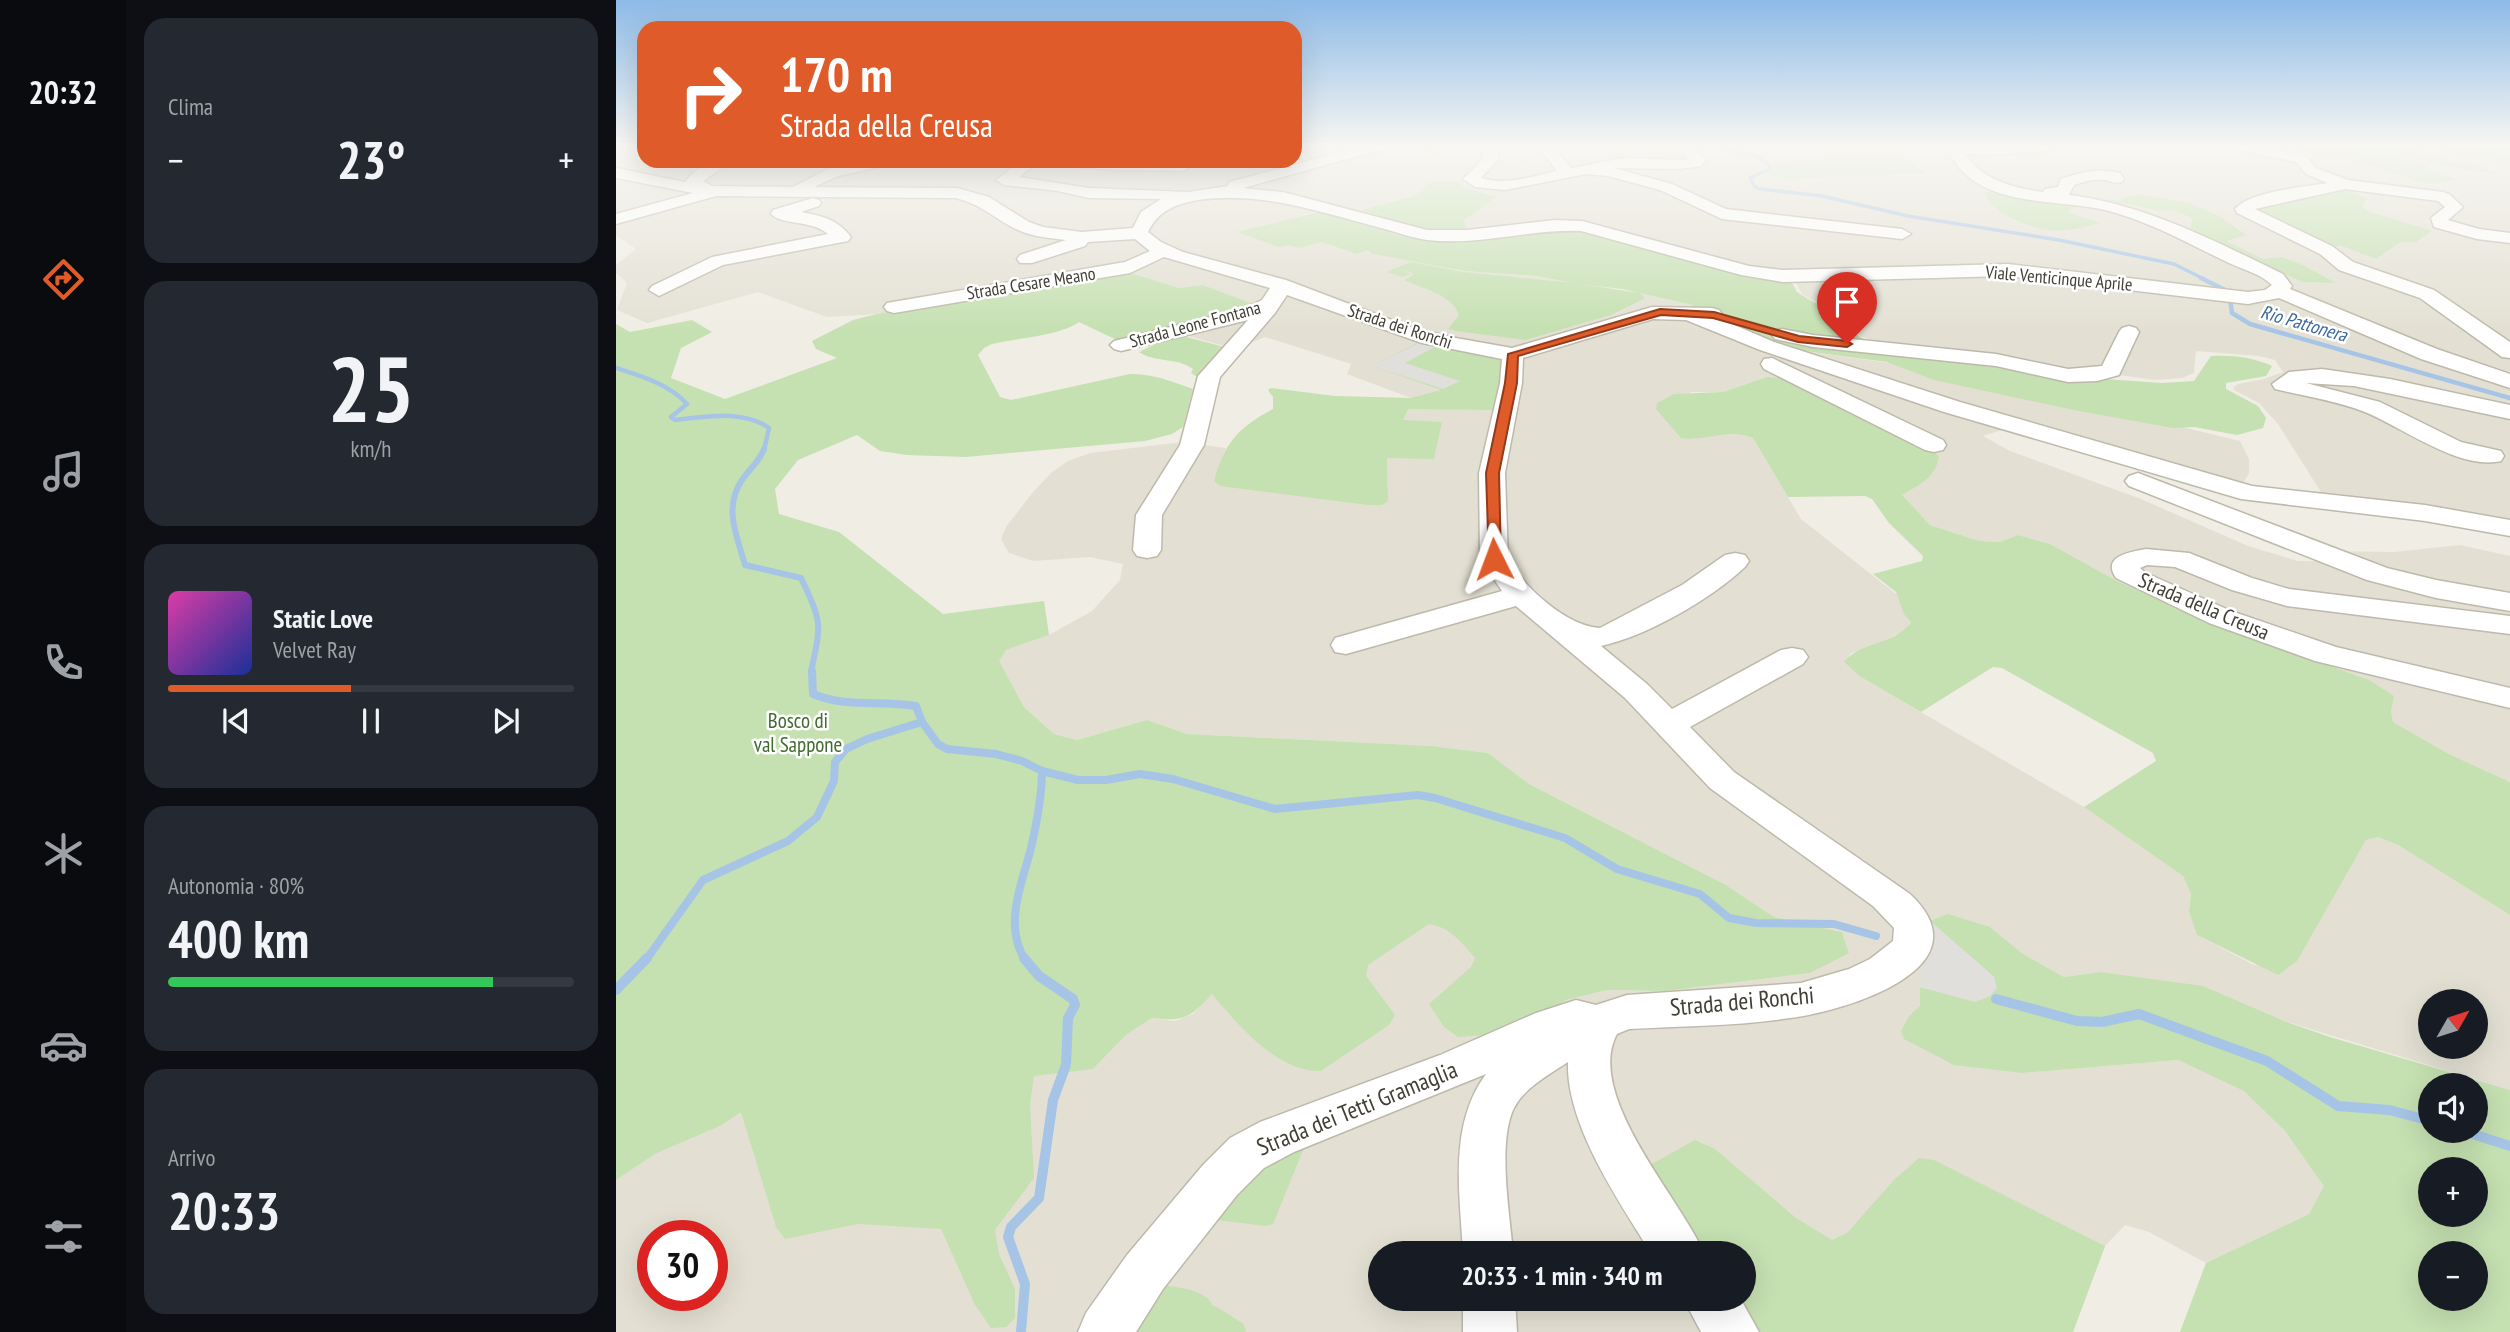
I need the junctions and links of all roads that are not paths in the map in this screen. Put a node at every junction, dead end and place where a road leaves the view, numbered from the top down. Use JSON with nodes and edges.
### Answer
{"nodes":[{"id":1,"x":649,"y":209,"type":"edge"},
{"id":2,"x":790,"y":209,"type":"edge"},
{"id":3,"x":996,"y":209,"type":"edge"},
{"id":4,"x":1157,"y":209,"type":"edge"},
{"id":5,"x":1329,"y":209,"type":"edge"},
{"id":6,"x":1713,"y":209,"type":"edge"},
{"id":7,"x":2122,"y":209,"type":"edge"},
{"id":8,"x":2243,"y":209,"type":"edge"},
{"id":9,"x":2452,"y":209,"type":"edge"},
{"id":10,"x":616,"y":219,"type":"edge"},
{"id":11,"x":1139,"y":233,"type":"junction"},
{"id":12,"x":1902,"y":234,"type":"dead end"},
{"id":13,"x":1100,"y":236,"type":"junction"},
{"id":14,"x":2510,"y":238,"type":"edge"},
{"id":15,"x":1165,"y":250,"type":"junction"},
{"id":16,"x":1026,"y":259,"type":"dead end"},
{"id":17,"x":1248,"y":274,"type":"junction"},
{"id":18,"x":659,"y":290,"type":"dead end"},
{"id":19,"x":2279,"y":291,"type":"junction"},
{"id":20,"x":1274,"y":294,"type":"junction"},
{"id":21,"x":894,"y":307,"type":"dead end"},
{"id":22,"x":1378,"y":309,"type":"dead end"},
{"id":23,"x":1690,"y":314,"type":"junction"},
{"id":24,"x":1729,"y":330,"type":"junction"},
{"id":25,"x":2129,"y":332,"type":"dead end"},
{"id":26,"x":1121,"y":345,"type":"dead end"},
{"id":27,"x":2510,"y":352,"type":"edge"},
{"id":28,"x":1513,"y":354,"type":"junction"},
{"id":29,"x":2510,"y":381,"type":"edge"},
{"id":30,"x":2510,"y":412,"type":"edge"},
{"id":31,"x":1978,"y":415,"type":"junction"},
{"id":32,"x":1934,"y":445,"type":"dead end"},
{"id":33,"x":2492,"y":456,"type":"dead end"},
{"id":34,"x":2510,"y":528,"type":"edge"},
{"id":35,"x":1147,"y":550,"type":"dead end"},
{"id":36,"x":1735,"y":561,"type":"dead end"},
{"id":37,"x":1521,"y":595,"type":"junction"},
{"id":38,"x":2510,"y":602,"type":"edge"},
{"id":39,"x":1557,"y":623,"type":"junction"},
{"id":40,"x":2510,"y":625,"type":"edge"},
{"id":41,"x":1346,"y":645,"type":"dead end"},
{"id":42,"x":1792,"y":657,"type":"dead end"},
{"id":43,"x":2510,"y":698,"type":"edge"},
{"id":44,"x":1669,"y":725,"type":"junction"},
{"id":45,"x":1603,"y":1020,"type":"junction"},
{"id":46,"x":1488,"y":1241,"type":"edge"},
{"id":47,"x":1672,"y":1241,"type":"edge"},
{"id":48,"x":1489,"y":1311,"type":"edge"},
{"id":49,"x":1718,"y":1311,"type":"edge"},
{"id":50,"x":1105,"y":1332,"type":"edge"},
{"id":51,"x":1490,"y":1332,"type":"edge"},
{"id":52,"x":1732,"y":1332,"type":"edge"}],
"edges":[{"from":1,"to":10,"type":"street"},
{"from":2,"to":18,"type":"street"},
{"from":3,"to":13,"type":"street"},
{"from":4,"to":11,"type":"street"},
{"from":5,"to":19,"type":"street","name":"Viale Venticinque Aprile"},
{"from":6,"to":12,"type":"street"},
{"from":7,"to":19,"type":"street"},
{"from":8,"to":27,"type":"street"},
{"from":9,"to":14,"type":"street"},
{"from":11,"to":13,"type":"street"},
{"from":11,"to":15,"type":"street","name":"Strada dei Ronchi"},
{"from":13,"to":16,"type":"street"},
{"from":15,"to":17,"type":"street","name":"Strada dei Ronchi"},
{"from":15,"to":21,"type":"street","name":"Strada Cesare Meano"},
{"from":17,"to":20,"type":"street","name":"Strada dei Ronchi"},
{"from":17,"to":22,"type":"street","name":"Strada dei Ronchi"},
{"from":19,"to":29,"type":"street"},
{"from":20,"to":26,"type":"street","name":"Strada Leone Fontana"},
{"from":20,"to":28,"type":"street","name":"Strada dei Ronchi"},
{"from":20,"to":35,"type":"street","name":"Strada Leone Fontana"},
{"from":23,"to":24,"type":"street"},
{"from":23,"to":25,"type":"street"},
{"from":23,"to":28,"type":"street"},
{"from":24,"to":31,"type":"street"},
{"from":24,"to":32,"type":"street"},
{"from":28,"to":37,"type":"street","name":"Strada dei Ronchi"},
{"from":30,"to":33,"type":"street"},
{"from":31,"to":34,"type":"street"},
{"from":31,"to":38,"type":"street"},
{"from":36,"to":39,"type":"street","name":"Strada dei Ronchi"},
{"from":37,"to":39,"type":"street","name":"Strada dei Ronchi"},
{"from":37,"to":41,"type":"street"},
{"from":39,"to":44,"type":"street","name":"Strada dei Ronchi"},
{"from":40,"to":43,"type":"street","name":"Strada della Creusa"},
{"from":42,"to":44,"type":"street"},
{"from":44,"to":45,"type":"street","name":"Strada dei Ronchi"},
{"from":45,"to":46,"type":"street"},
{"from":45,"to":47,"type":"street"},
{"from":45,"to":50,"type":"street","name":"Strada dei Tetti Gramaglia"},
{"from":48,"to":51,"type":"street"},
{"from":49,"to":52,"type":"street"}]}
